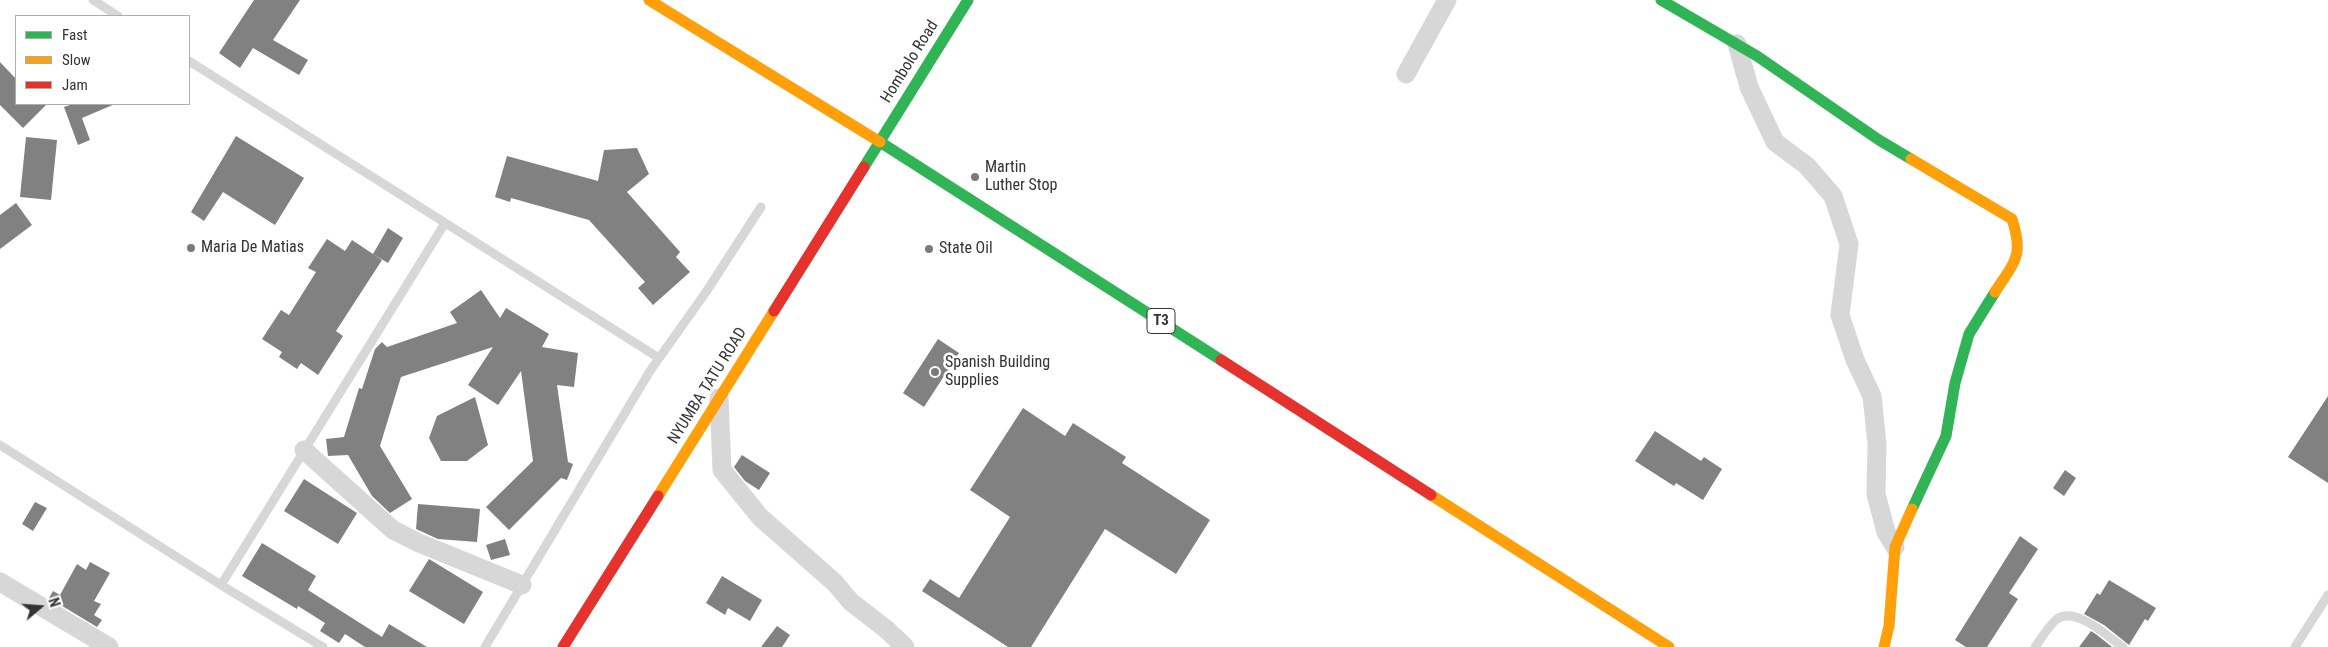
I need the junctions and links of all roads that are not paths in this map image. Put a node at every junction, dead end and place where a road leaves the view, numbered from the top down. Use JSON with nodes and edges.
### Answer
{"nodes":[{"id":1,"x":93,"y":0,"type":"edge"},
{"id":2,"x":649,"y":0,"type":"edge"},
{"id":3,"x":968,"y":0,"type":"edge"},
{"id":4,"x":1447,"y":0,"type":"edge"},
{"id":5,"x":1661,"y":0,"type":"edge"},
{"id":6,"x":116,"y":15,"type":"edge"},
{"id":7,"x":1737,"y":44,"type":"junction"},
{"id":8,"x":190,"y":62,"type":"edge"},
{"id":9,"x":1406,"y":74,"type":"dead end"},
{"id":10,"x":880,"y":142,"type":"junction"},
{"id":11,"x":761,"y":207,"type":"dead end"},
{"id":12,"x":445,"y":223,"type":"junction"},
{"id":13,"x":659,"y":358,"type":"junction"},
{"id":14,"x":719,"y":398,"type":"junction"},
{"id":15,"x":0,"y":445,"type":"edge"},
{"id":16,"x":304,"y":450,"type":"junction"},
{"id":17,"x":1895,"y":547,"type":"junction"},
{"id":18,"x":0,"y":582,"type":"edge"},
{"id":19,"x":522,"y":585,"type":"junction"},
{"id":20,"x":221,"y":586,"type":"junction"},
{"id":21,"x":2328,"y":595,"type":"edge"},
{"id":22,"x":109,"y":647,"type":"edge"},
{"id":23,"x":323,"y":647,"type":"edge"},
{"id":24,"x":485,"y":647,"type":"edge"},
{"id":25,"x":562,"y":647,"type":"edge"},
{"id":26,"x":906,"y":647,"type":"edge"},
{"id":27,"x":1669,"y":647,"type":"edge"},
{"id":28,"x":1884,"y":647,"type":"edge"},
{"id":29,"x":2035,"y":647,"type":"edge"},
{"id":30,"x":2123,"y":647,"type":"edge"},
{"id":31,"x":2295,"y":647,"type":"edge"}],
"edges":[{"from":1,"to":6,"type":"lane"},
{"from":2,"to":10,"type":"main road","number":"T3"},
{"from":3,"to":10,"type":"main road","name":"Hombolo Road"},
{"from":4,"to":9,"type":"street"},
{"from":5,"to":7,"type":"main road"},
{"from":7,"to":17,"type":"street"},
{"from":7,"to":17,"type":"main road"},
{"from":8,"to":12,"type":"lane"},
{"from":10,"to":14,"type":"main road","name":"NYUMBA TATU ROAD"},
{"from":10,"to":27,"type":"main road","number":"T3"},
{"from":11,"to":13,"type":"lane"},
{"from":12,"to":13,"type":"lane"},
{"from":12,"to":16,"type":"lane"},
{"from":13,"to":19,"type":"lane"},
{"from":14,"to":25,"type":"main road","name":"NYUMBA TATU ROAD"},
{"from":14,"to":26,"type":"street"},
{"from":15,"to":20,"type":"lane"},
{"from":16,"to":19,"type":"street"},
{"from":16,"to":20,"type":"lane"},
{"from":17,"to":28,"type":"main road"},
{"from":18,"to":22,"type":"street"},
{"from":19,"to":24,"type":"lane"},
{"from":20,"to":23,"type":"lane"},
{"from":21,"to":31,"type":"lane"},
{"from":29,"to":30,"type":"lane"}]}
